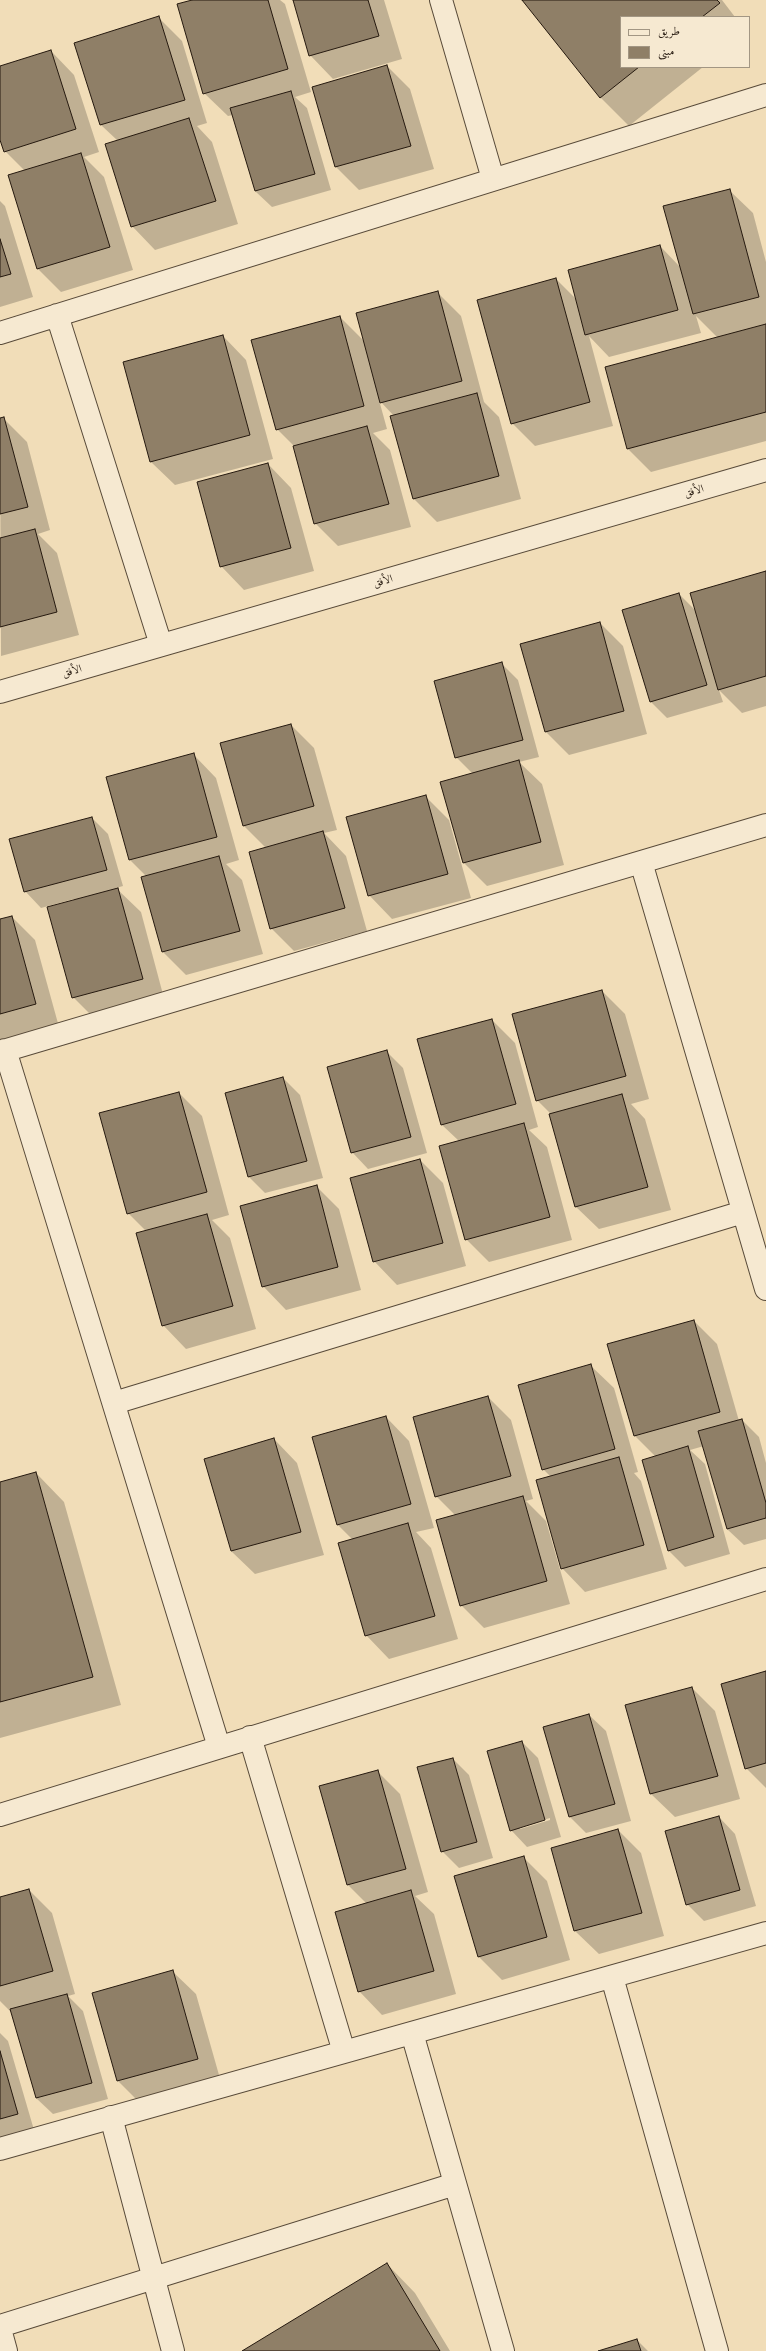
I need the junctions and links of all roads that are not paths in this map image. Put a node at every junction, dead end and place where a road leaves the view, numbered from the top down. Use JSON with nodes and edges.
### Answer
{"nodes":[{"id":1,"x":441,"y":0,"type":"edge"},
{"id":2,"x":766,"y":95,"type":"edge"},
{"id":3,"x":493,"y":179,"type":"junction"},
{"id":4,"x":57,"y":315,"type":"junction"},
{"id":5,"x":0,"y":333,"type":"edge"},
{"id":6,"x":766,"y":470,"type":"edge"},
{"id":7,"x":162,"y":645,"type":"junction"},
{"id":8,"x":0,"y":692,"type":"edge"},
{"id":9,"x":766,"y":825,"type":"edge"},
{"id":10,"x":641,"y":862,"type":"junction"},
{"id":11,"x":3,"y":1051,"type":"edge"},
{"id":12,"x":743,"y":1212,"type":"junction"},
{"id":13,"x":766,"y":1289,"type":"edge"},
{"id":14,"x":114,"y":1403,"type":"junction"},
{"id":15,"x":766,"y":1579,"type":"edge"},
{"id":16,"x":250,"y":1738,"type":"junction"},
{"id":17,"x":219,"y":1747,"type":"junction"},
{"id":18,"x":0,"y":1815,"type":"edge"},
{"id":19,"x":766,"y":1933,"type":"edge"},
{"id":20,"x":612,"y":1977,"type":"junction"},
{"id":21,"x":412,"y":2033,"type":"junction"},
{"id":22,"x":344,"y":2052,"type":"junction"},
{"id":23,"x":111,"y":2117,"type":"junction"},
{"id":24,"x":0,"y":2149,"type":"edge"},
{"id":25,"x":455,"y":2184,"type":"junction"},
{"id":26,"x":154,"y":2278,"type":"junction"},
{"id":27,"x":0,"y":2326,"type":"edge"},
{"id":28,"x":0,"y":2329,"type":"edge"},
{"id":29,"x":6,"y":2351,"type":"edge"},
{"id":30,"x":172,"y":2351,"type":"edge"},
{"id":31,"x":503,"y":2351,"type":"edge"},
{"id":32,"x":718,"y":2351,"type":"edge"}],
"edges":[{"from":1,"to":3,"type":"street"},
{"from":2,"to":3,"type":"street"},
{"from":3,"to":4,"type":"street"},
{"from":4,"to":5,"type":"street"},
{"from":4,"to":7,"type":"street"},
{"from":6,"to":7,"type":"street","name":"الأفق"},
{"from":7,"to":8,"type":"street","name":"الأفق"},
{"from":9,"to":10,"type":"street"},
{"from":10,"to":11,"type":"street"},
{"from":10,"to":12,"type":"street"},
{"from":11,"to":14,"type":"street"},
{"from":12,"to":13,"type":"street"},
{"from":12,"to":14,"type":"street"},
{"from":14,"to":17,"type":"street"},
{"from":15,"to":16,"type":"street"},
{"from":16,"to":17,"type":"street"},
{"from":16,"to":22,"type":"street"},
{"from":17,"to":18,"type":"street"},
{"from":19,"to":20,"type":"street"},
{"from":20,"to":21,"type":"street"},
{"from":20,"to":32,"type":"street"},
{"from":21,"to":22,"type":"street"},
{"from":21,"to":25,"type":"street"},
{"from":22,"to":23,"type":"street"},
{"from":23,"to":24,"type":"street"},
{"from":23,"to":26,"type":"street"},
{"from":25,"to":26,"type":"street"},
{"from":25,"to":31,"type":"street"},
{"from":26,"to":27,"type":"street"},
{"from":26,"to":30,"type":"street"},
{"from":28,"to":29,"type":"street"}]}
